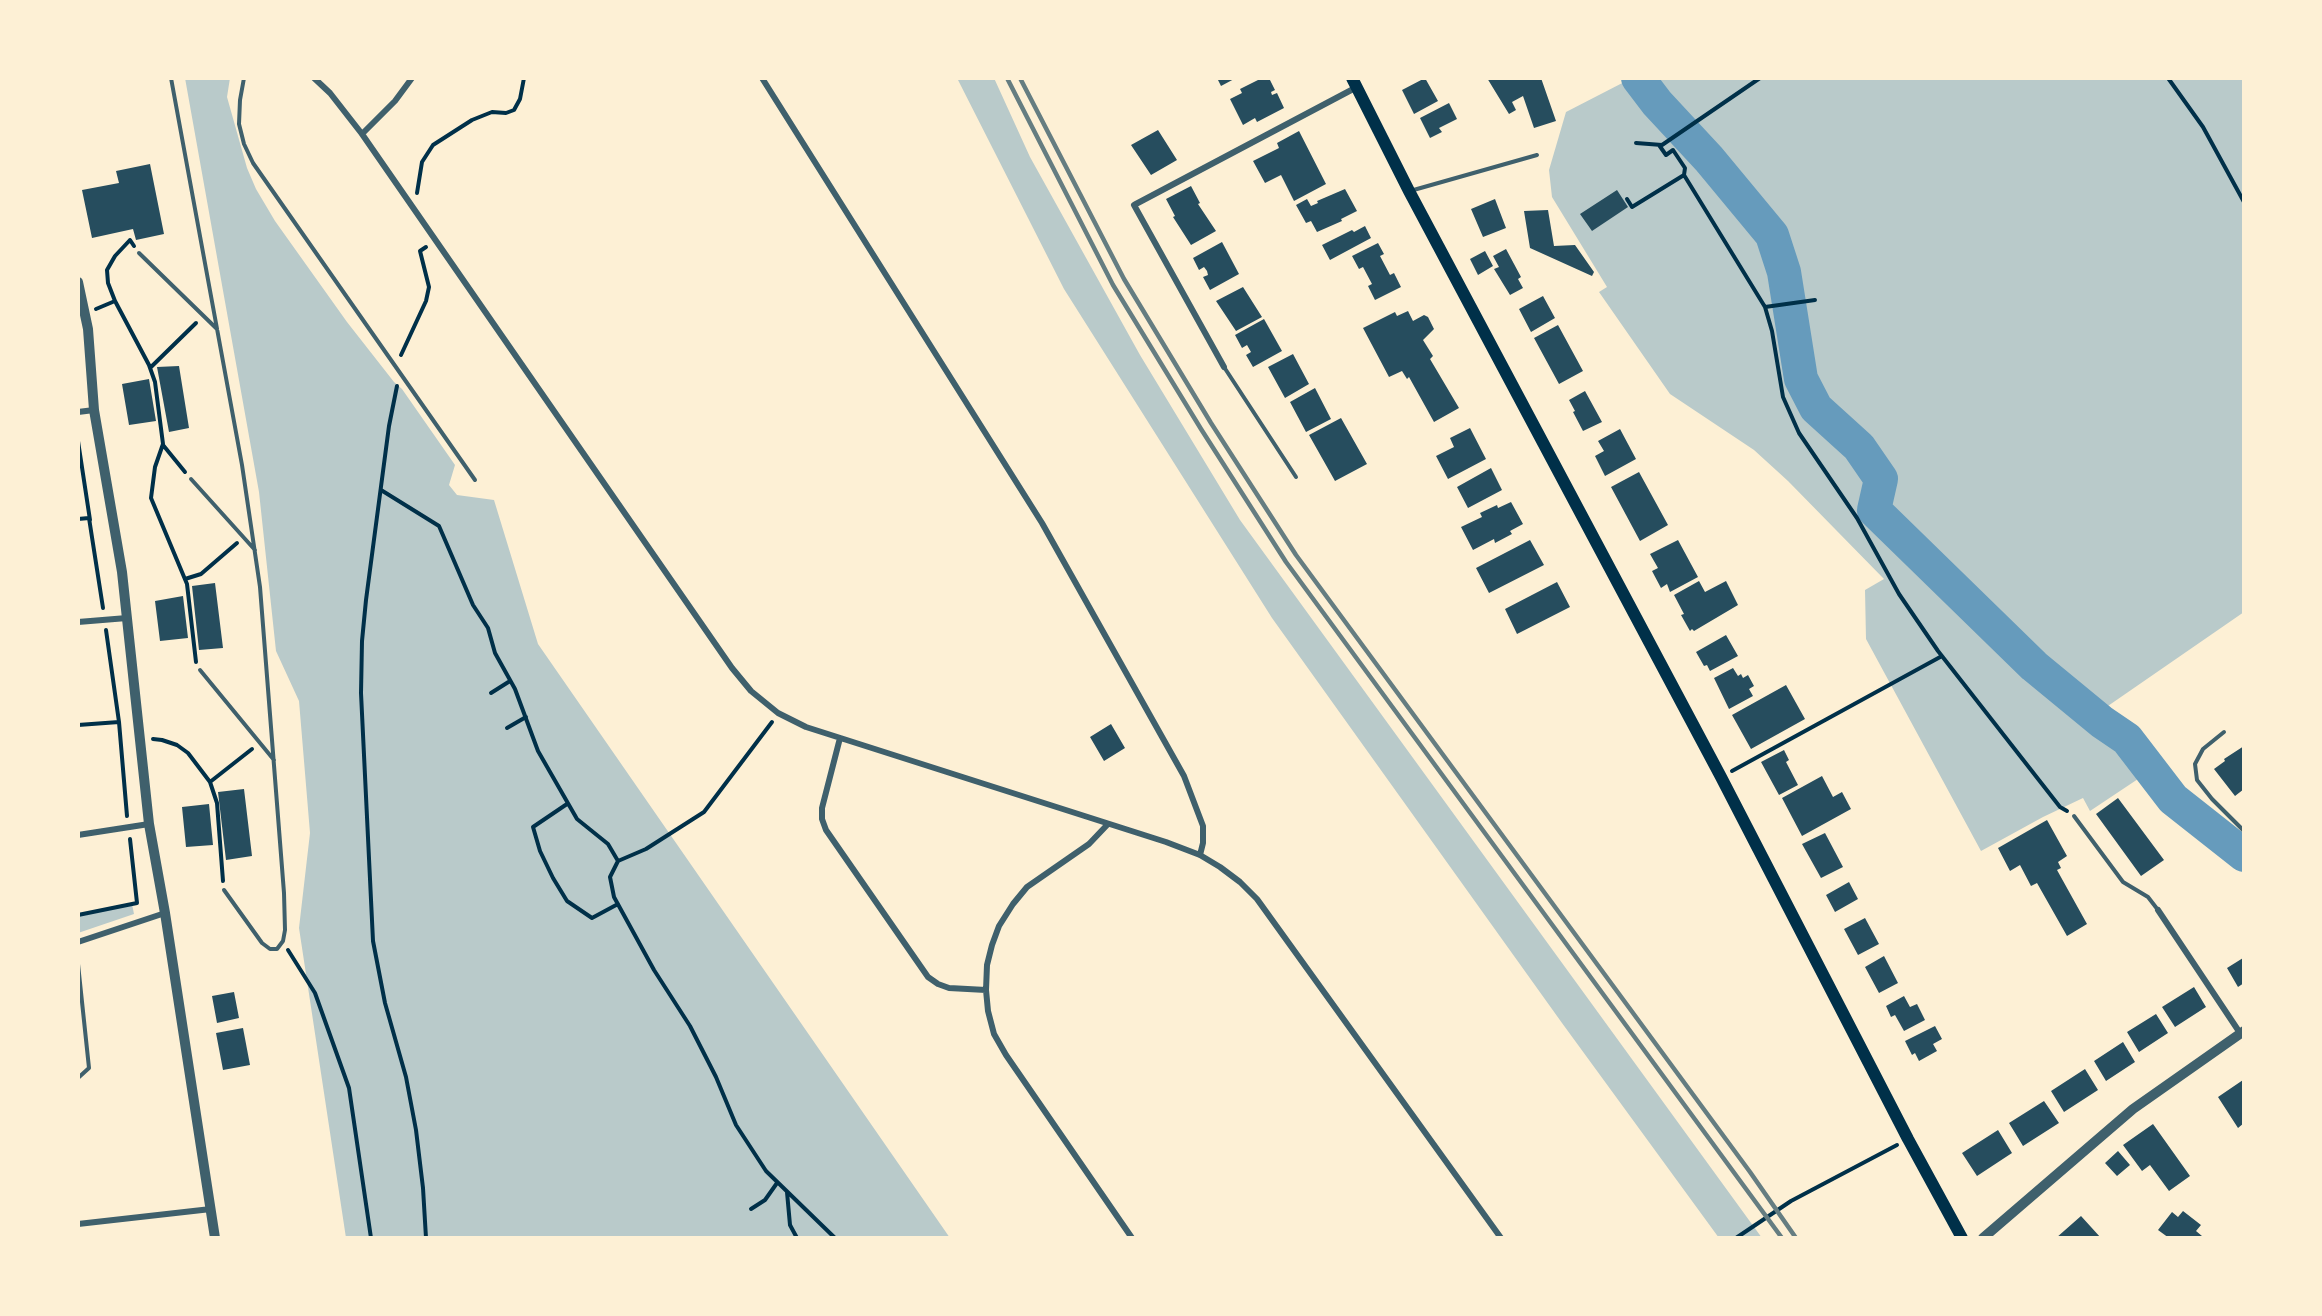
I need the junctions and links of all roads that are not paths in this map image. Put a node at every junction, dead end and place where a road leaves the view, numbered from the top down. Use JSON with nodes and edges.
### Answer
{"nodes":[{"id":1,"x":171,"y":78,"type":"edge"},
{"id":2,"x":244,"y":78,"type":"edge"},
{"id":3,"x":314,"y":78,"type":"edge"},
{"id":4,"x":412,"y":78,"type":"edge"},
{"id":5,"x":762,"y":78,"type":"edge"},
{"id":6,"x":1354,"y":83,"type":"edge"},
{"id":7,"x":362,"y":134,"type":"junction"},
{"id":8,"x":1537,"y":155,"type":"dead end"},
{"id":9,"x":1409,"y":191,"type":"junction"},
{"id":10,"x":139,"y":254,"type":"road end"},
{"id":11,"x":78,"y":282,"type":"edge"},
{"id":12,"x":218,"y":330,"type":"junction"},
{"id":13,"x":1224,"y":368,"type":"joint"},
{"id":14,"x":94,"y":410,"type":"junction"},
{"id":15,"x":78,"y":412,"type":"edge"},
{"id":16,"x":1296,"y":477,"type":"dead end"},
{"id":17,"x":191,"y":479,"type":"road end"},
{"id":18,"x":475,"y":480,"type":"dead end"},
{"id":19,"x":255,"y":550,"type":"junction"},
{"id":20,"x":127,"y":618,"type":"junction"},
{"id":21,"x":78,"y":622,"type":"edge"},
{"id":22,"x":200,"y":670,"type":"road end"},
{"id":23,"x":2223,"y":732,"type":"dead end"},
{"id":24,"x":840,"y":738,"type":"junction"},
{"id":25,"x":275,"y":761,"type":"junction"},
{"id":26,"x":2074,"y":816,"type":"road end"},
{"id":27,"x":149,"y":824,"type":"junction"},
{"id":28,"x":1108,"y":824,"type":"junction"},
{"id":29,"x":2244,"y":831,"type":"edge"},
{"id":30,"x":78,"y":835,"type":"edge"},
{"id":31,"x":1200,"y":855,"type":"junction"},
{"id":32,"x":224,"y":890,"type":"road end"},
{"id":33,"x":2158,"y":910,"type":"joint"},
{"id":34,"x":165,"y":913,"type":"junction"},
{"id":35,"x":78,"y":942,"type":"edge"},
{"id":36,"x":78,"y":964,"type":"edge"},
{"id":37,"x":986,"y":990,"type":"junction"},
{"id":38,"x":2242,"y":1032,"type":"edge"},
{"id":39,"x":78,"y":1078,"type":"edge"},
{"id":40,"x":211,"y":1209,"type":"junction"},
{"id":41,"x":78,"y":1224,"type":"edge"},
{"id":42,"x":215,"y":1238,"type":"edge"},
{"id":43,"x":1132,"y":1238,"type":"edge"},
{"id":44,"x":1501,"y":1238,"type":"edge"},
{"id":45,"x":1962,"y":1238,"type":"edge"},
{"id":46,"x":1983,"y":1238,"type":"edge"}],
"edges":[{"from":1,"to":12,"type":"lane"},
{"from":2,"to":18,"type":"lane"},
{"from":3,"to":7,"type":"street"},
{"from":4,"to":7,"type":"street"},
{"from":5,"to":31,"type":"street"},
{"from":6,"to":9,"type":"main road"},
{"from":6,"to":13,"type":"street"},
{"from":7,"to":24,"type":"street"},
{"from":8,"to":9,"type":"lane"},
{"from":9,"to":45,"type":"main road"},
{"from":10,"to":12,"type":"lane"},
{"from":11,"to":14,"type":"street"},
{"from":12,"to":19,"type":"lane"},
{"from":13,"to":16,"type":"lane"},
{"from":14,"to":15,"type":"street"},
{"from":14,"to":20,"type":"street"},
{"from":17,"to":19,"type":"lane"},
{"from":19,"to":25,"type":"lane"},
{"from":20,"to":21,"type":"street"},
{"from":20,"to":27,"type":"street"},
{"from":22,"to":25,"type":"lane"},
{"from":23,"to":29,"type":"lane"},
{"from":24,"to":28,"type":"street"},
{"from":24,"to":37,"type":"street"},
{"from":25,"to":32,"type":"lane"},
{"from":26,"to":33,"type":"lane"},
{"from":27,"to":30,"type":"street"},
{"from":27,"to":34,"type":"street"},
{"from":28,"to":31,"type":"street"},
{"from":28,"to":37,"type":"street"},
{"from":31,"to":44,"type":"street"},
{"from":33,"to":38,"type":"street"},
{"from":34,"to":35,"type":"street"},
{"from":34,"to":40,"type":"street"},
{"from":36,"to":39,"type":"lane"},
{"from":37,"to":43,"type":"street"},
{"from":38,"to":46,"type":"street"},
{"from":40,"to":41,"type":"street"},
{"from":40,"to":42,"type":"street"}]}
